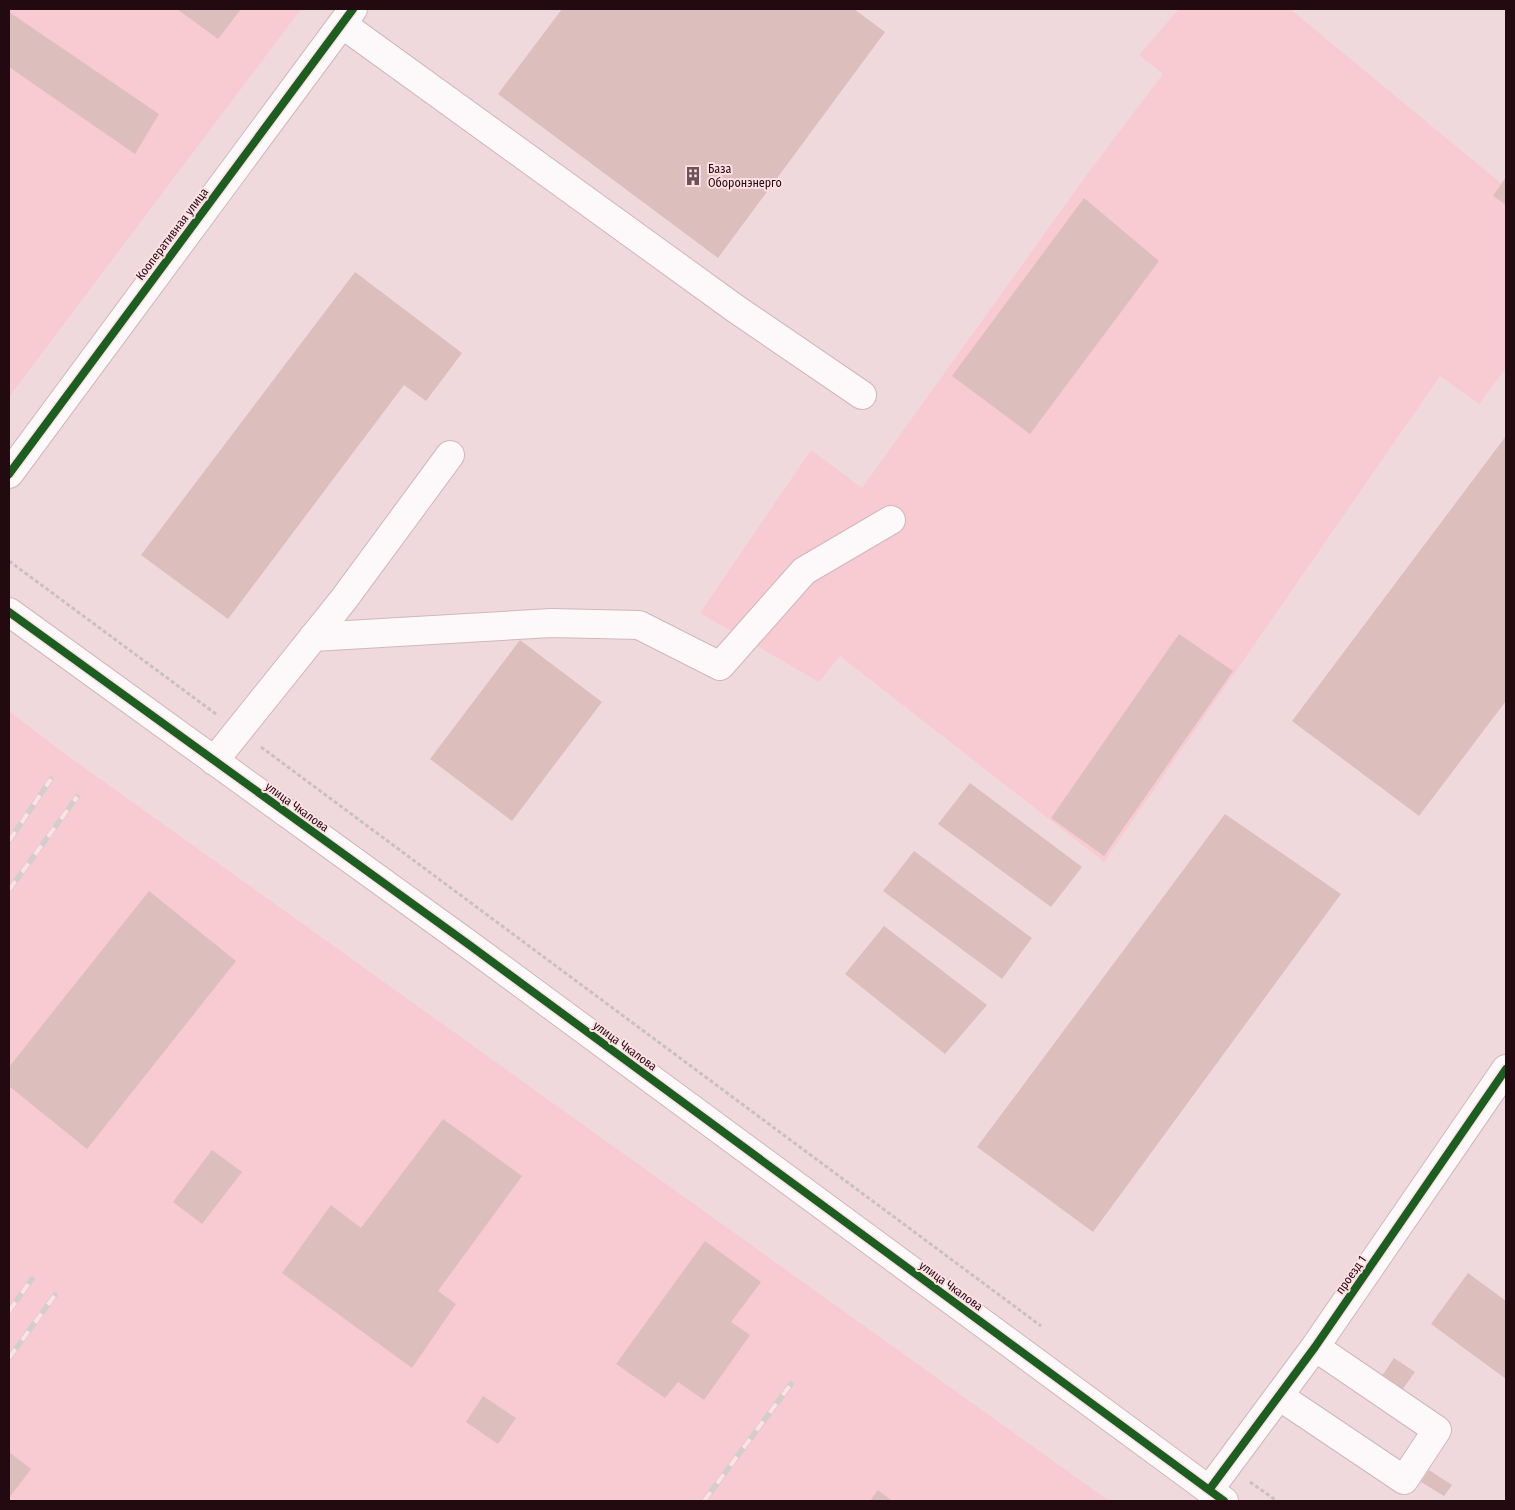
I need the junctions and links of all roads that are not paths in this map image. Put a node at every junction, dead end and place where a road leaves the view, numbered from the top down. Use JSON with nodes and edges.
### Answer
{"nodes":[{"id":1,"x":348,"y":16,"type":"edge"},
{"id":2,"x":862,"y":395,"type":"dead end"},
{"id":3,"x":450,"y":455,"type":"dead end"},
{"id":4,"x":9,"y":474,"type":"edge"},
{"id":5,"x":891,"y":520,"type":"dead end"},
{"id":6,"x":9,"y":612,"type":"edge"},
{"id":7,"x":313,"y":637,"type":"junction"},
{"id":8,"x":214,"y":760,"type":"junction"},
{"id":9,"x":1506,"y":1069,"type":"edge"},
{"id":10,"x":1315,"y":1347,"type":"junction"},
{"id":11,"x":1279,"y":1396,"type":"junction"},
{"id":12,"x":1217,"y":1496,"type":"edge"}],
"edges":[{"from":1,"to":2,"type":"street"},
{"from":1,"to":4,"type":"street","name":"Кооперативная улица"},
{"from":3,"to":7,"type":"street"},
{"from":5,"to":7,"type":"street"},
{"from":6,"to":8,"type":"street","name":"улица Чкалова"},
{"from":7,"to":8,"type":"street"},
{"from":8,"to":12,"type":"street","name":"улица Чкалова"},
{"from":9,"to":10,"type":"street","name":"проезд 1"},
{"from":10,"to":11,"type":"street","name":"проезд 1"},
{"from":10,"to":11,"type":"street"},
{"from":11,"to":12,"type":"street","name":"проезд 1"}]}
